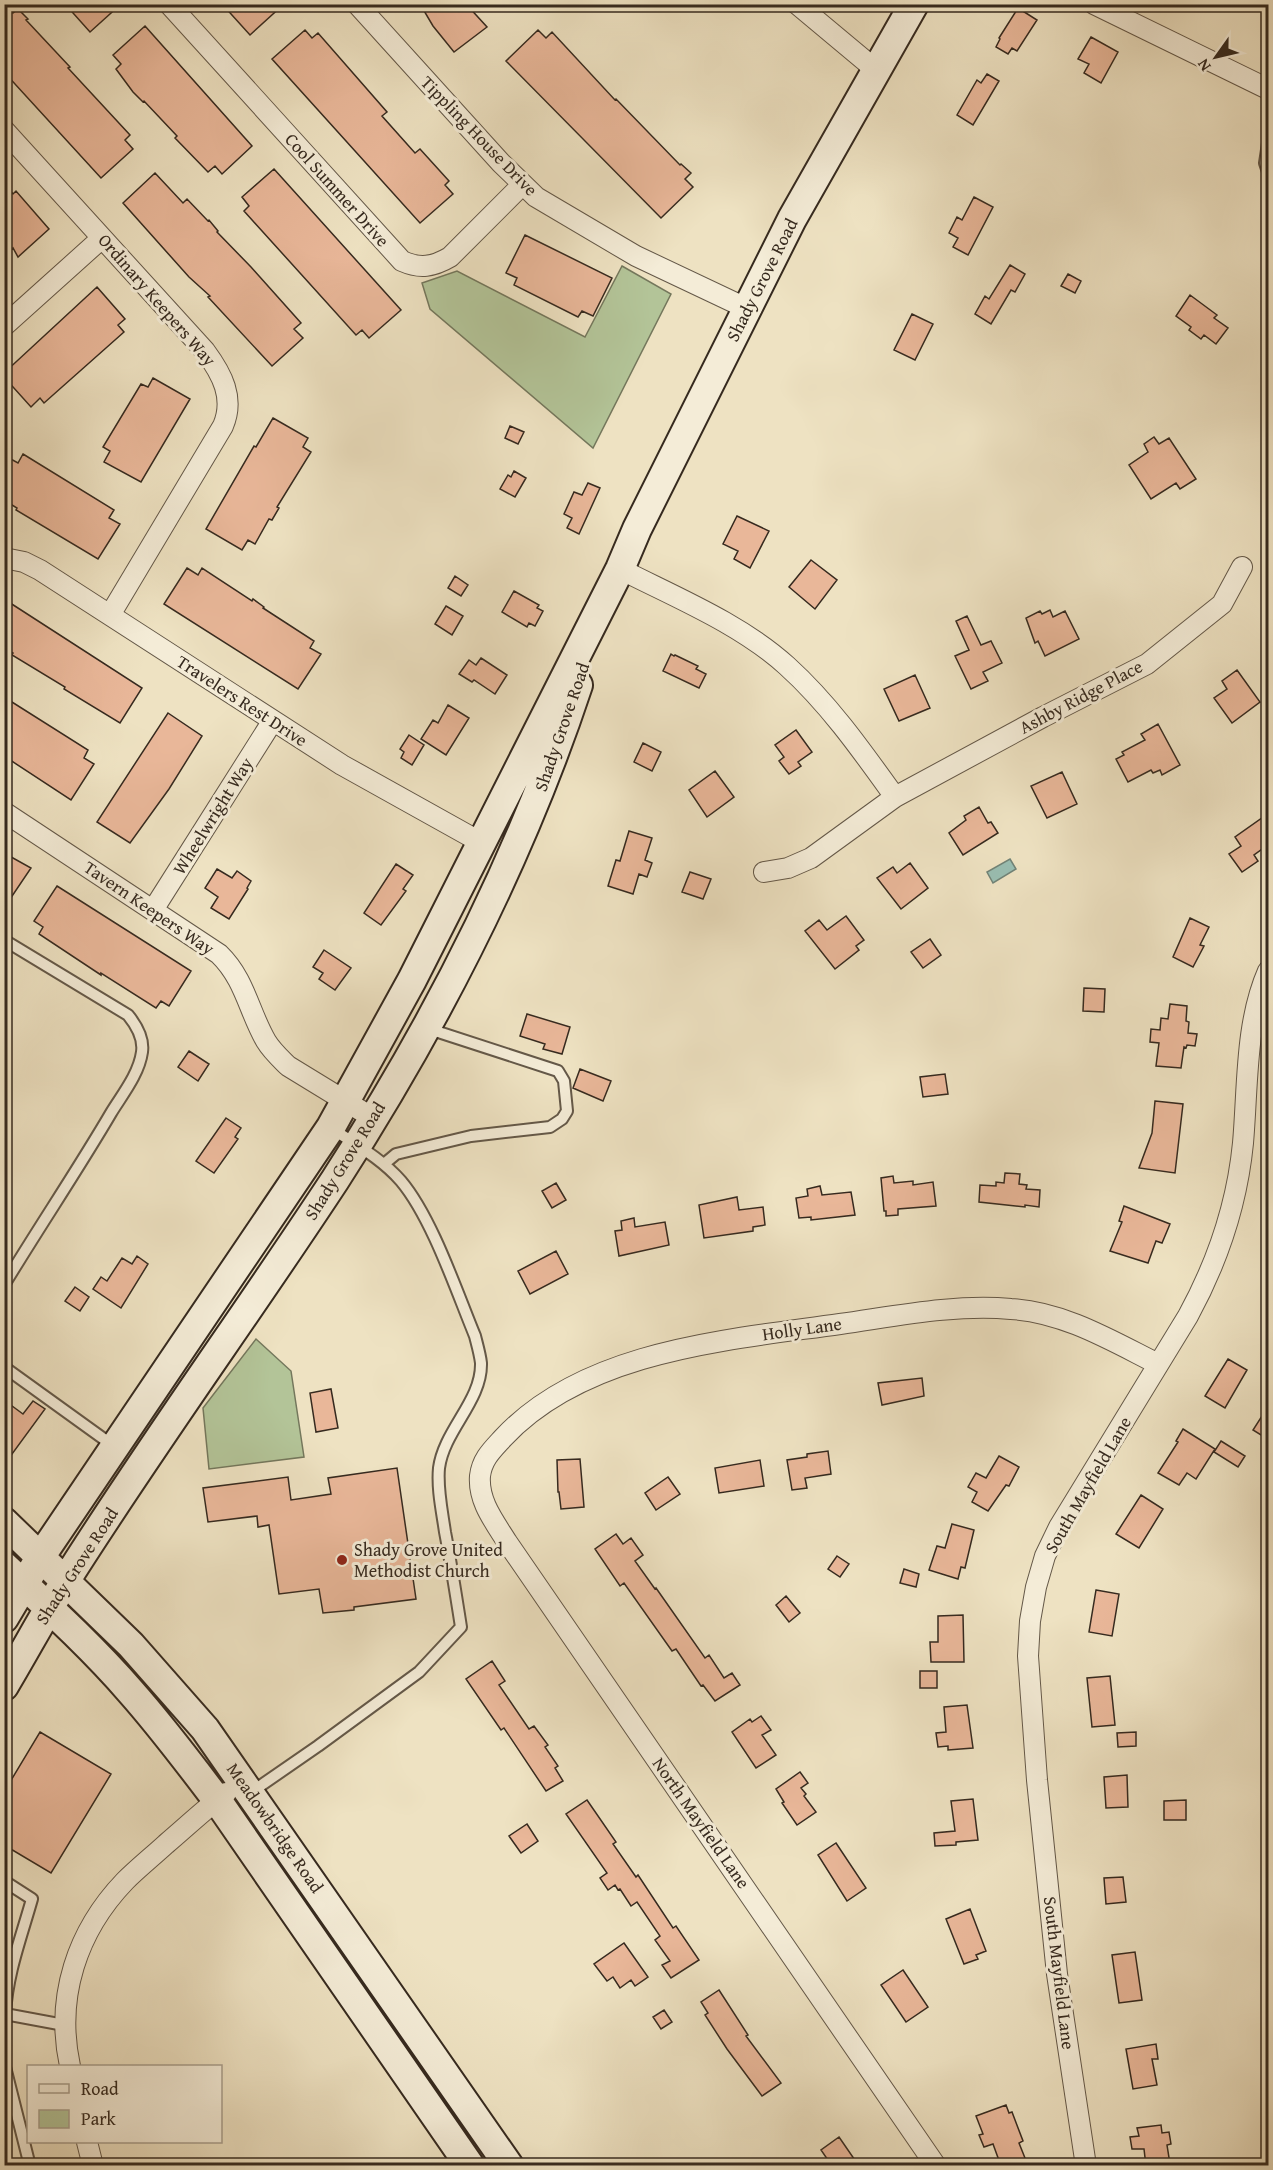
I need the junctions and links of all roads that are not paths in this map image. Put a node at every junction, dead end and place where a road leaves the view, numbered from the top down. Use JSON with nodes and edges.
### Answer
{"nodes":[{"id":1,"x":169,"y":4,"type":"edge"},
{"id":2,"x":357,"y":4,"type":"edge"},
{"id":3,"x":797,"y":4,"type":"edge"},
{"id":4,"x":914,"y":4,"type":"edge"},
{"id":5,"x":1094,"y":4,"type":"edge"},
{"id":6,"x":876,"y":70,"type":"junction"},
{"id":7,"x":1269,"y":89,"type":"edge"},
{"id":8,"x":4,"y":130,"type":"edge"},
{"id":9,"x":1269,"y":143,"type":"edge"},
{"id":10,"x":1269,"y":172,"type":"edge"},
{"id":11,"x":522,"y":185,"type":"junction"},
{"id":12,"x":102,"y":238,"type":"junction"},
{"id":13,"x":748,"y":309,"type":"junction"},
{"id":14,"x":4,"y":326,"type":"edge"},
{"id":15,"x":4,"y":558,"type":"edge"},
{"id":16,"x":1242,"y":567,"type":"dead end"},
{"id":17,"x":620,"y":569,"type":"junction"},
{"id":18,"x":607,"y":594,"type":"junction"},
{"id":19,"x":110,"y":615,"type":"junction"},
{"id":20,"x":272,"y":722,"type":"junction"},
{"id":21,"x":895,"y":797,"type":"junction"},
{"id":22,"x":4,"y":812,"type":"edge"},
{"id":23,"x":482,"y":843,"type":"junction"},
{"id":24,"x":764,"y":872,"type":"dead end"},
{"id":25,"x":153,"y":910,"type":"junction"},
{"id":26,"x":4,"y":940,"type":"edge"},
{"id":27,"x":1269,"y":971,"type":"edge"},
{"id":28,"x":426,"y":1028,"type":"junction"},
{"id":29,"x":345,"y":1101,"type":"junction"},
{"id":30,"x":373,"y":1118,"type":"junction"},
{"id":31,"x":330,"y":1127,"type":"junction"},
{"id":32,"x":357,"y":1145,"type":"junction"},
{"id":33,"x":384,"y":1164,"type":"junction"},
{"id":34,"x":4,"y":1285,"type":"edge"},
{"id":35,"x":1158,"y":1364,"type":"junction"},
{"id":36,"x":4,"y":1367,"type":"edge"},
{"id":37,"x":116,"y":1447,"type":"junction"},
{"id":38,"x":480,"y":1475,"type":"joint"},
{"id":39,"x":4,"y":1522,"type":"edge"},
{"id":40,"x":41,"y":1556,"type":"junction"},
{"id":41,"x":14,"y":1575,"type":"edge"},
{"id":42,"x":66,"y":1580,"type":"junction"},
{"id":43,"x":49,"y":1609,"type":"junction"},
{"id":44,"x":4,"y":1618,"type":"edge"},
{"id":45,"x":4,"y":1686,"type":"edge"},
{"id":46,"x":246,"y":1787,"type":"junction"},
{"id":47,"x":217,"y":1800,"type":"junction"},
{"id":48,"x":4,"y":1881,"type":"edge"},
{"id":49,"x":5,"y":2014,"type":"edge"},
{"id":50,"x":64,"y":2025,"type":"junction"},
{"id":51,"x":4,"y":2063,"type":"edge"},
{"id":52,"x":70,"y":2065,"type":"edge"},
{"id":53,"x":87,"y":2143,"type":"edge"},
{"id":54,"x":30,"y":2166,"type":"edge"},
{"id":55,"x":93,"y":2166,"type":"edge"},
{"id":56,"x":470,"y":2166,"type":"edge"},
{"id":57,"x":509,"y":2166,"type":"edge"},
{"id":58,"x":936,"y":2166,"type":"edge"},
{"id":59,"x":1086,"y":2166,"type":"edge"}],
"edges":[{"from":1,"to":11,"type":"street","name":"Cool Summer Drive"},
{"from":2,"to":11,"type":"street","name":"Tippling House Drive"},
{"from":3,"to":6,"type":"street"},
{"from":4,"to":6,"type":"main road","name":"Shady Grove Road"},
{"from":5,"to":7,"type":"street"},
{"from":6,"to":13,"type":"main road","name":"Shady Grove Road"},
{"from":8,"to":12,"type":"street","name":"Ordinary Keepers Way"},
{"from":9,"to":10,"type":"lane"},
{"from":11,"to":13,"type":"street","name":"Tippling House Drive"},
{"from":12,"to":14,"type":"street"},
{"from":12,"to":19,"type":"street","name":"Ordinary Keepers Way"},
{"from":13,"to":17,"type":"main road","name":"Shady Grove Road"},
{"from":15,"to":19,"type":"street","name":"Travelers Rest Drive"},
{"from":16,"to":21,"type":"street","name":"Ashby Ridge Place"},
{"from":17,"to":18,"type":"main road","name":"Shady Grove Road"},
{"from":17,"to":21,"type":"street"},
{"from":18,"to":23,"type":"main road","name":"Shady Grove Road"},
{"from":18,"to":28,"type":"main road","name":"Shady Grove Road"},
{"from":19,"to":20,"type":"street","name":"Travelers Rest Drive"},
{"from":20,"to":23,"type":"street","name":"Travelers Rest Drive"},
{"from":20,"to":25,"type":"street","name":"Wheelwright Way"},
{"from":21,"to":24,"type":"street","name":"Ashby Ridge Place"},
{"from":22,"to":25,"type":"street","name":"Tavern Keepers Way"},
{"from":23,"to":29,"type":"main road","name":"Shady Grove Road"},
{"from":25,"to":29,"type":"street","name":"Tavern Keepers Way"},
{"from":26,"to":34,"type":"lane"},
{"from":27,"to":35,"type":"street","name":"South Mayfield Lane"},
{"from":28,"to":30,"type":"main road","name":"Shady Grove Road"},
{"from":28,"to":33,"type":"lane"},
{"from":29,"to":30,"type":"street","name":"Tavern Keepers Way"},
{"from":29,"to":31,"type":"main road","name":"Shady Grove Road"},
{"from":30,"to":32,"type":"main road","name":"Shady Grove Road"},
{"from":31,"to":32,"type":"lane"},
{"from":31,"to":37,"type":"main road","name":"Shady Grove Road"},
{"from":32,"to":33,"type":"lane"},
{"from":32,"to":42,"type":"main road","name":"Shady Grove Road"},
{"from":33,"to":46,"type":"lane"},
{"from":35,"to":38,"type":"street","name":"Holly Lane"},
{"from":35,"to":59,"type":"street","name":"South Mayfield Lane"},
{"from":36,"to":37,"type":"lane"},
{"from":37,"to":40,"type":"main road","name":"Shady Grove Road"},
{"from":38,"to":58,"type":"street","name":"North Mayfield Lane"},
{"from":39,"to":40,"type":"main road","name":"Meadowbridge Road"},
{"from":40,"to":41,"type":"main road","name":"Shady Grove Road"},
{"from":40,"to":42,"type":"main road","name":"Meadowbridge Road"},
{"from":41,"to":43,"type":"main road","name":"Meadowbridge Road"},
{"from":41,"to":44,"type":"main road","name":"Shady Grove Road"},
{"from":42,"to":43,"type":"main road","name":"Shady Grove Road"},
{"from":42,"to":46,"type":"main road","name":"Meadowbridge Road"},
{"from":43,"to":45,"type":"main road","name":"Shady Grove Road"},
{"from":43,"to":47,"type":"main road","name":"Meadowbridge Road"},
{"from":46,"to":47,"type":"street"},
{"from":46,"to":57,"type":"main road","name":"Meadowbridge Road"},
{"from":47,"to":50,"type":"street"},
{"from":47,"to":56,"type":"main road","name":"Meadowbridge Road"},
{"from":48,"to":49,"type":"lane"},
{"from":49,"to":50,"type":"lane"},
{"from":50,"to":52,"type":"street"},
{"from":51,"to":54,"type":"lane"},
{"from":53,"to":55,"type":"street"}]}
